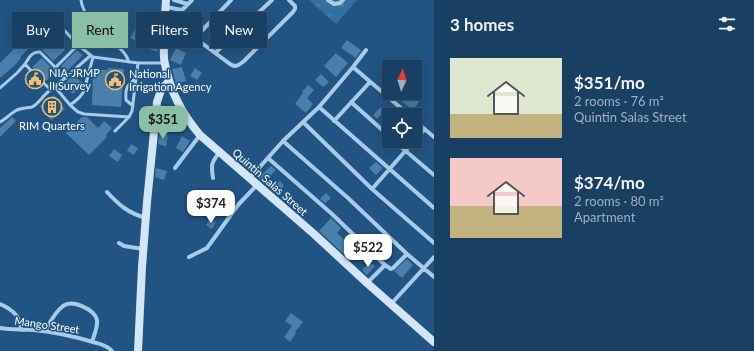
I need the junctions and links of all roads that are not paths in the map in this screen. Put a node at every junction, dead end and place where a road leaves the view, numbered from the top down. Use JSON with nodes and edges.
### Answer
{"nodes":[{"id":1,"x":81,"y":0,"type":"edge"},
{"id":2,"x":174,"y":0,"type":"edge"},
{"id":3,"x":192,"y":0,"type":"edge"},
{"id":4,"x":230,"y":0,"type":"edge"},
{"id":5,"x":272,"y":0,"type":"edge"},
{"id":6,"x":289,"y":0,"type":"edge"},
{"id":7,"x":328,"y":0,"type":"edge"},
{"id":8,"x":343,"y":0,"type":"edge"},
{"id":9,"x":166,"y":3,"type":"edge"},
{"id":10,"x":188,"y":4,"type":"junction"},
{"id":11,"x":182,"y":10,"type":"joint"},
{"id":12,"x":85,"y":12,"type":"edge"},
{"id":13,"x":64,"y":30,"type":"edge"},
{"id":14,"x":202,"y":30,"type":"edge"},
{"id":15,"x":72,"y":39,"type":"edge"},
{"id":16,"x":202,"y":44,"type":"edge"},
{"id":17,"x":75,"y":48,"type":"edge"},
{"id":18,"x":81,"y":48,"type":"edge"},
{"id":19,"x":120,"y":48,"type":"edge"},
{"id":20,"x":366,"y":50,"type":"dead end"},
{"id":21,"x":215,"y":54,"type":"junction"},
{"id":22,"x":91,"y":57,"type":"junction"},
{"id":23,"x":129,"y":62,"type":"junction"},
{"id":24,"x":138,"y":63,"type":"junction"},
{"id":25,"x":165,"y":63,"type":"junction"},
{"id":26,"x":25,"y":64,"type":"junction"},
{"id":27,"x":353,"y":67,"type":"junction"},
{"id":28,"x":56,"y":68,"type":"junction"},
{"id":29,"x":66,"y":78,"type":"junction"},
{"id":30,"x":136,"y":78,"type":"junction"},
{"id":31,"x":169,"y":81,"type":"junction"},
{"id":32,"x":370,"y":82,"type":"junction"},
{"id":33,"x":55,"y":87,"type":"junction"},
{"id":34,"x":0,"y":88,"type":"edge"},
{"id":35,"x":51,"y":90,"type":"junction"},
{"id":36,"x":351,"y":102,"type":"junction"},
{"id":37,"x":70,"y":104,"type":"junction"},
{"id":38,"x":133,"y":106,"type":"junction"},
{"id":39,"x":319,"y":107,"type":"junction"},
{"id":40,"x":400,"y":108,"type":"edge"},
{"id":41,"x":129,"y":117,"type":"junction"},
{"id":42,"x":334,"y":120,"type":"junction"},
{"id":43,"x":0,"y":122,"type":"edge"},
{"id":44,"x":303,"y":122,"type":"junction"},
{"id":45,"x":422,"y":127,"type":"edge"},
{"id":46,"x":425,"y":129,"type":"junction"},
{"id":47,"x":382,"y":130,"type":"edge"},
{"id":48,"x":115,"y":131,"type":"dead end"},
{"id":49,"x":422,"y":133,"type":"edge"},
{"id":50,"x":200,"y":135,"type":"junction"},
{"id":51,"x":434,"y":137,"type":"edge"},
{"id":52,"x":283,"y":141,"type":"junction"},
{"id":53,"x":402,"y":148,"type":"edge"},
{"id":54,"x":409,"y":148,"type":"edge"},
{"id":55,"x":406,"y":151,"type":"junction"},
{"id":56,"x":219,"y":153,"type":"junction"},
{"id":57,"x":268,"y":158,"type":"junction"},
{"id":58,"x":176,"y":168,"type":"dead end"},
{"id":59,"x":390,"y":168,"type":"junction"},
{"id":60,"x":434,"y":175,"type":"edge"},
{"id":61,"x":213,"y":178,"type":"dead end"},
{"id":62,"x":250,"y":178,"type":"junction"},
{"id":63,"x":257,"y":185,"type":"junction"},
{"id":64,"x":372,"y":188,"type":"junction"},
{"id":65,"x":107,"y":192,"type":"dead end"},
{"id":66,"x":434,"y":208,"type":"edge"},
{"id":67,"x":146,"y":218,"type":"junction"},
{"id":68,"x":119,"y":243,"type":"dead end"},
{"id":69,"x":434,"y":243,"type":"edge"},
{"id":70,"x":144,"y":249,"type":"junction"},
{"id":71,"x":407,"y":254,"type":"junction"},
{"id":72,"x":189,"y":257,"type":"dead end"},
{"id":73,"x":434,"y":257,"type":"edge"},
{"id":74,"x":385,"y":265,"type":"junction"},
{"id":75,"x":424,"y":268,"type":"junction"},
{"id":76,"x":434,"y":277,"type":"edge"},
{"id":77,"x":367,"y":283,"type":"junction"},
{"id":78,"x":0,"y":304,"type":"edge"},
{"id":79,"x":391,"y":304,"type":"junction"},
{"id":80,"x":0,"y":328,"type":"edge"},
{"id":81,"x":21,"y":330,"type":"junction"},
{"id":82,"x":45,"y":331,"type":"junction"},
{"id":83,"x":92,"y":342,"type":"junction"},
{"id":84,"x":434,"y":342,"type":"edge"},
{"id":85,"x":112,"y":351,"type":"edge"},
{"id":86,"x":138,"y":351,"type":"edge"}],
"edges":[{"from":1,"to":12,"type":"lane"},
{"from":2,"to":10,"type":"street"},
{"from":3,"to":10,"type":"street"},
{"from":4,"to":14,"type":"street"},
{"from":5,"to":21,"type":"street"},
{"from":6,"to":21,"type":"street"},
{"from":7,"to":8,"type":"street"},
{"from":9,"to":11,"type":"street"},
{"from":9,"to":25,"type":"main road","name":"Quintin Salas Street"},
{"from":10,"to":11,"type":"street"},
{"from":13,"to":15,"type":"lane"},
{"from":16,"to":21,"type":"street"},
{"from":17,"to":28,"type":"lane"},
{"from":18,"to":22,"type":"lane"},
{"from":19,"to":23,"type":"lane"},
{"from":20,"to":27,"type":"street"},
{"from":22,"to":23,"type":"lane"},
{"from":22,"to":29,"type":"lane"},
{"from":22,"to":37,"type":"lane"},
{"from":23,"to":24,"type":"lane"},
{"from":24,"to":25,"type":"lane"},
{"from":24,"to":30,"type":"lane"},
{"from":25,"to":31,"type":"main road","name":"Quintin Salas Street"},
{"from":26,"to":28,"type":"lane"},
{"from":26,"to":34,"type":"lane"},
{"from":26,"to":35,"type":"lane"},
{"from":27,"to":32,"type":"street"},
{"from":27,"to":39,"type":"street"},
{"from":28,"to":29,"type":"lane"},
{"from":29,"to":33,"type":"lane"},
{"from":30,"to":38,"type":"lane"},
{"from":30,"to":38,"type":"lane"},
{"from":31,"to":50,"type":"main road","name":"Quintin Salas Street"},
{"from":31,"to":67,"type":"main road"},
{"from":32,"to":36,"type":"street"},
{"from":32,"to":40,"type":"street"},
{"from":33,"to":35,"type":"lane"},
{"from":33,"to":37,"type":"lane"},
{"from":35,"to":43,"type":"lane"},
{"from":36,"to":42,"type":"street"},
{"from":36,"to":47,"type":"street"},
{"from":37,"to":41,"type":"lane"},
{"from":38,"to":41,"type":"lane"},
{"from":39,"to":42,"type":"street"},
{"from":39,"to":44,"type":"street"},
{"from":41,"to":48,"type":"lane"},
{"from":42,"to":59,"type":"street"},
{"from":44,"to":52,"type":"street"},
{"from":44,"to":64,"type":"street"},
{"from":45,"to":46,"type":"street"},
{"from":46,"to":49,"type":"street"},
{"from":46,"to":51,"type":"street"},
{"from":50,"to":56,"type":"main road","name":"Quintin Salas Street"},
{"from":50,"to":58,"type":"street"},
{"from":52,"to":57,"type":"street"},
{"from":52,"to":71,"type":"street"},
{"from":53,"to":55,"type":"street"},
{"from":54,"to":55,"type":"street"},
{"from":55,"to":59,"type":"street"},
{"from":55,"to":60,"type":"street"},
{"from":56,"to":61,"type":"street"},
{"from":56,"to":62,"type":"main road","name":"Quintin Salas Street"},
{"from":57,"to":62,"type":"street"},
{"from":57,"to":74,"type":"street"},
{"from":59,"to":64,"type":"street"},
{"from":59,"to":66,"type":"street"},
{"from":62,"to":63,"type":"main road","name":"Quintin Salas Street"},
{"from":63,"to":72,"type":"street"},
{"from":63,"to":77,"type":"main road","name":"Quintin Salas Street"},
{"from":64,"to":69,"type":"street"},
{"from":65,"to":67,"type":"street"},
{"from":67,"to":70,"type":"main road"},
{"from":68,"to":70,"type":"street"},
{"from":70,"to":86,"type":"main road"},
{"from":71,"to":74,"type":"street"},
{"from":71,"to":75,"type":"street"},
{"from":73,"to":75,"type":"street"},
{"from":74,"to":77,"type":"street"},
{"from":75,"to":76,"type":"street"},
{"from":75,"to":79,"type":"street"},
{"from":77,"to":79,"type":"main road","name":"Quintin Salas Street"},
{"from":78,"to":81,"type":"street"},
{"from":79,"to":84,"type":"main road","name":"Quintin Salas Street"},
{"from":80,"to":81,"type":"street","name":"Mango Street"},
{"from":81,"to":82,"type":"street","name":"Mango Street"},
{"from":82,"to":83,"type":"street","name":"Mango Street"},
{"from":82,"to":83,"type":"street"},
{"from":83,"to":85,"type":"street","name":"Mango Street"}]}
